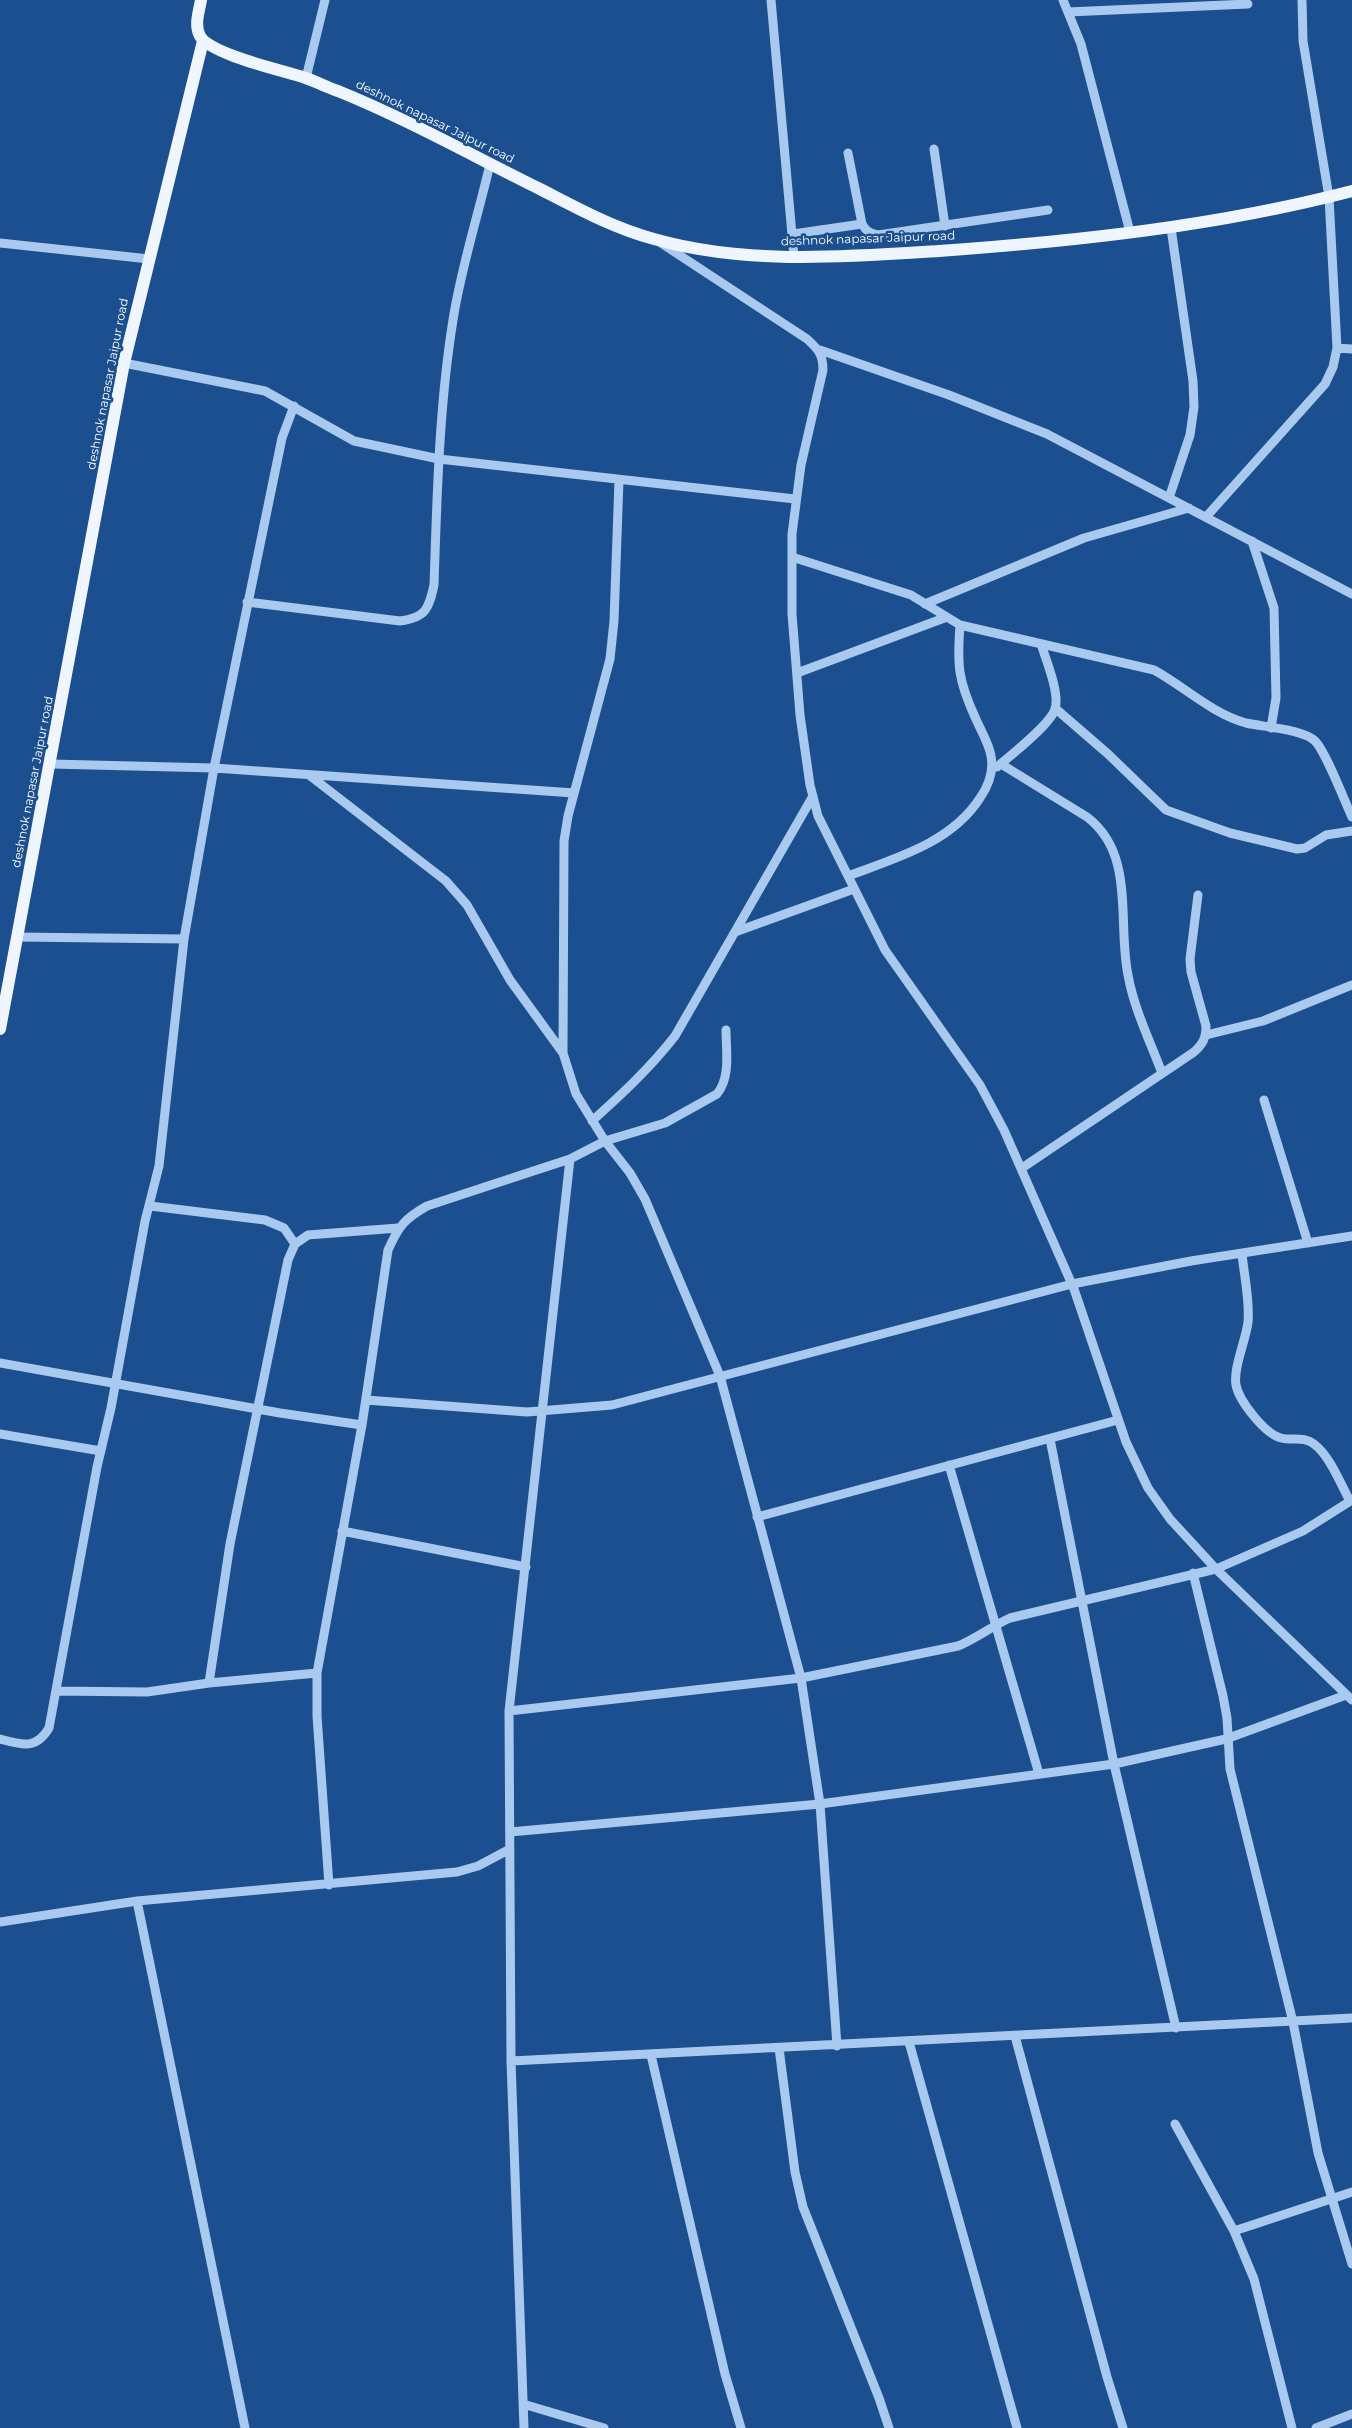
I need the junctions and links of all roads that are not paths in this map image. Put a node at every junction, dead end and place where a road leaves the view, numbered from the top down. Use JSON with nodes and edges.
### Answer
{"nodes":[{"id":1,"x":201,"y":0,"type":"edge"},
{"id":2,"x":325,"y":0,"type":"edge"},
{"id":3,"x":770,"y":0,"type":"edge"},
{"id":4,"x":1063,"y":0,"type":"edge"},
{"id":5,"x":1302,"y":0,"type":"edge"},
{"id":6,"x":1248,"y":4,"type":"dead end"},
{"id":7,"x":1068,"y":12,"type":"junction"},
{"id":8,"x":203,"y":41,"type":"junction"},
{"id":9,"x":306,"y":78,"type":"junction"},
{"id":10,"x":934,"y":150,"type":"dead end"},
{"id":11,"x":848,"y":153,"type":"dead end"},
{"id":12,"x":490,"y":164,"type":"junction"},
{"id":13,"x":1352,"y":191,"type":"edge"},
{"id":14,"x":1328,"y":197,"type":"junction"},
{"id":15,"x":1048,"y":210,"type":"dead end"},
{"id":16,"x":862,"y":224,"type":"junction"},
{"id":17,"x":945,"y":226,"type":"junction"},
{"id":18,"x":1171,"y":228,"type":"junction"},
{"id":19,"x":1130,"y":232,"type":"junction"},
{"id":20,"x":793,"y":234,"type":"junction"},
{"id":21,"x":656,"y":240,"type":"junction"},
{"id":22,"x":0,"y":243,"type":"edge"},
{"id":23,"x":794,"y":257,"type":"junction"},
{"id":24,"x":149,"y":259,"type":"junction"},
{"id":25,"x":1337,"y":348,"type":"junction"},
{"id":26,"x":1352,"y":349,"type":"edge"},
{"id":27,"x":820,"y":350,"type":"junction"},
{"id":28,"x":124,"y":362,"type":"junction"},
{"id":29,"x":294,"y":406,"type":"junction"},
{"id":30,"x":439,"y":459,"type":"junction"},
{"id":31,"x":619,"y":480,"type":"junction"},
{"id":32,"x":1169,"y":498,"type":"junction"},
{"id":33,"x":795,"y":499,"type":"junction"},
{"id":34,"x":1189,"y":508,"type":"junction"},
{"id":35,"x":1206,"y":518,"type":"junction"},
{"id":36,"x":1252,"y":541,"type":"junction"},
{"id":37,"x":792,"y":557,"type":"junction"},
{"id":38,"x":1352,"y":594,"type":"edge"},
{"id":39,"x":247,"y":602,"type":"junction"},
{"id":40,"x":924,"y":604,"type":"junction"},
{"id":41,"x":947,"y":617,"type":"junction"},
{"id":42,"x":960,"y":625,"type":"junction"},
{"id":43,"x":1041,"y":644,"type":"junction"},
{"id":44,"x":797,"y":673,"type":"junction"},
{"id":45,"x":1056,"y":709,"type":"junction"},
{"id":46,"x":1271,"y":728,"type":"junction"},
{"id":47,"x":51,"y":764,"type":"junction"},
{"id":48,"x":1001,"y":764,"type":"junction"},
{"id":49,"x":214,"y":768,"type":"junction"},
{"id":50,"x":992,"y":771,"type":"junction"},
{"id":51,"x":309,"y":775,"type":"junction"},
{"id":52,"x":574,"y":793,"type":"junction"},
{"id":53,"x":813,"y":796,"type":"junction"},
{"id":54,"x":1352,"y":817,"type":"edge"},
{"id":55,"x":1352,"y":831,"type":"edge"},
{"id":56,"x":848,"y":876,"type":"junction"},
{"id":57,"x":854,"y":889,"type":"junction"},
{"id":58,"x":1198,"y":895,"type":"dead end"},
{"id":59,"x":735,"y":932,"type":"junction"},
{"id":60,"x":17,"y":937,"type":"junction"},
{"id":61,"x":184,"y":939,"type":"junction"},
{"id":62,"x":1352,"y":985,"type":"edge"},
{"id":63,"x":4,"y":990,"type":"edge"},
{"id":64,"x":0,"y":1029,"type":"edge"},
{"id":65,"x":726,"y":1030,"type":"dead end"},
{"id":66,"x":1206,"y":1035,"type":"junction"},
{"id":67,"x":563,"y":1053,"type":"junction"},
{"id":68,"x":1162,"y":1073,"type":"junction"},
{"id":69,"x":1264,"y":1100,"type":"dead end"},
{"id":70,"x":592,"y":1121,"type":"junction"},
{"id":71,"x":605,"y":1141,"type":"junction"},
{"id":72,"x":570,"y":1159,"type":"junction"},
{"id":73,"x":1022,"y":1168,"type":"junction"},
{"id":74,"x":150,"y":1206,"type":"junction"},
{"id":75,"x":398,"y":1228,"type":"junction"},
{"id":76,"x":1352,"y":1236,"type":"edge"},
{"id":77,"x":1308,"y":1243,"type":"junction"},
{"id":78,"x":295,"y":1244,"type":"junction"},
{"id":79,"x":1242,"y":1254,"type":"junction"},
{"id":80,"x":1072,"y":1284,"type":"junction"},
{"id":81,"x":0,"y":1363,"type":"edge"},
{"id":82,"x":720,"y":1376,"type":"junction"},
{"id":83,"x":115,"y":1383,"type":"junction"},
{"id":84,"x":366,"y":1400,"type":"junction"},
{"id":85,"x":257,"y":1408,"type":"junction"},
{"id":86,"x":544,"y":1412,"type":"junction"},
{"id":87,"x":1118,"y":1420,"type":"junction"},
{"id":88,"x":362,"y":1425,"type":"junction"},
{"id":89,"x":0,"y":1434,"type":"edge"},
{"id":90,"x":1050,"y":1438,"type":"junction"},
{"id":91,"x":101,"y":1451,"type":"junction"},
{"id":92,"x":949,"y":1465,"type":"junction"},
{"id":93,"x":1351,"y":1500,"type":"edge"},
{"id":94,"x":757,"y":1517,"type":"junction"},
{"id":95,"x":342,"y":1531,"type":"junction"},
{"id":96,"x":526,"y":1567,"type":"junction"},
{"id":97,"x":1216,"y":1569,"type":"junction"},
{"id":98,"x":1193,"y":1573,"type":"junction"},
{"id":99,"x":1082,"y":1600,"type":"junction"},
{"id":100,"x":994,"y":1625,"type":"junction"},
{"id":101,"x":317,"y":1673,"type":"junction"},
{"id":102,"x":801,"y":1678,"type":"junction"},
{"id":103,"x":209,"y":1683,"type":"junction"},
{"id":104,"x":56,"y":1691,"type":"junction"},
{"id":105,"x":1349,"y":1697,"type":"edge"},
{"id":106,"x":509,"y":1711,"type":"junction"},
{"id":107,"x":0,"y":1739,"type":"edge"},
{"id":108,"x":1226,"y":1739,"type":"junction"},
{"id":109,"x":1114,"y":1764,"type":"junction"},
{"id":110,"x":1039,"y":1774,"type":"junction"},
{"id":111,"x":820,"y":1804,"type":"junction"},
{"id":112,"x":510,"y":1832,"type":"junction"},
{"id":113,"x":510,"y":1849,"type":"junction"},
{"id":114,"x":329,"y":1885,"type":"junction"},
{"id":115,"x":137,"y":1901,"type":"junction"},
{"id":116,"x":0,"y":1922,"type":"edge"},
{"id":117,"x":1352,"y":2018,"type":"edge"},
{"id":118,"x":1293,"y":2022,"type":"junction"},
{"id":119,"x":1176,"y":2028,"type":"junction"},
{"id":120,"x":1015,"y":2036,"type":"junction"},
{"id":121,"x":909,"y":2042,"type":"junction"},
{"id":122,"x":837,"y":2046,"type":"junction"},
{"id":123,"x":779,"y":2048,"type":"junction"},
{"id":124,"x":651,"y":2054,"type":"junction"},
{"id":125,"x":511,"y":2061,"type":"junction"},
{"id":126,"x":1175,"y":2124,"type":"dead end"},
{"id":127,"x":1352,"y":2192,"type":"edge"},
{"id":128,"x":1332,"y":2198,"type":"junction"},
{"id":129,"x":1234,"y":2231,"type":"junction"},
{"id":130,"x":1352,"y":2264,"type":"edge"},
{"id":131,"x":523,"y":2404,"type":"junction"},
{"id":132,"x":1352,"y":2414,"type":"edge"},
{"id":133,"x":245,"y":2428,"type":"edge"},
{"id":134,"x":524,"y":2428,"type":"edge"},
{"id":135,"x":604,"y":2428,"type":"edge"},
{"id":136,"x":741,"y":2428,"type":"edge"},
{"id":137,"x":889,"y":2428,"type":"edge"},
{"id":138,"x":1017,"y":2428,"type":"edge"},
{"id":139,"x":1123,"y":2428,"type":"edge"},
{"id":140,"x":1292,"y":2428,"type":"edge"},
{"id":141,"x":1316,"y":2428,"type":"edge"}],
"edges":[{"from":1,"to":8,"type":"main road"},
{"from":2,"to":9,"type":"street"},
{"from":3,"to":20,"type":"street"},
{"from":4,"to":7,"type":"street"},
{"from":5,"to":14,"type":"street"},
{"from":6,"to":7,"type":"street"},
{"from":7,"to":19,"type":"street"},
{"from":8,"to":9,"type":"main road","name":"deshnok napasar Jaipur road"},
{"from":8,"to":24,"type":"main road","name":"deshnok napasar Jaipur road"},
{"from":9,"to":12,"type":"main road","name":"deshnok napasar Jaipur road"},
{"from":10,"to":17,"type":"street"},
{"from":11,"to":16,"type":"street"},
{"from":12,"to":21,"type":"main road","name":"deshnok napasar Jaipur road"},
{"from":12,"to":30,"type":"street"},
{"from":13,"to":14,"type":"main road","name":"deshnok napasar Jaipur road"},
{"from":14,"to":18,"type":"main road","name":"deshnok napasar Jaipur road"},
{"from":14,"to":25,"type":"street"},
{"from":15,"to":17,"type":"street"},
{"from":16,"to":17,"type":"street"},
{"from":16,"to":20,"type":"street"},
{"from":18,"to":19,"type":"main road","name":"deshnok napasar Jaipur road"},
{"from":18,"to":32,"type":"street"},
{"from":19,"to":23,"type":"main road","name":"deshnok napasar Jaipur road"},
{"from":20,"to":23,"type":"street"},
{"from":21,"to":23,"type":"main road","name":"deshnok napasar Jaipur road"},
{"from":21,"to":27,"type":"street"},
{"from":22,"to":24,"type":"street"},
{"from":24,"to":28,"type":"main road","name":"deshnok napasar Jaipur road"},
{"from":25,"to":26,"type":"street"},
{"from":25,"to":35,"type":"street"},
{"from":27,"to":32,"type":"street"},
{"from":27,"to":33,"type":"street"},
{"from":28,"to":29,"type":"street"},
{"from":28,"to":47,"type":"main road","name":"deshnok napasar Jaipur road"},
{"from":29,"to":30,"type":"street"},
{"from":29,"to":39,"type":"street"},
{"from":30,"to":31,"type":"street"},
{"from":30,"to":39,"type":"street"},
{"from":31,"to":33,"type":"street"},
{"from":31,"to":52,"type":"street"},
{"from":32,"to":34,"type":"street"},
{"from":33,"to":37,"type":"street"},
{"from":34,"to":35,"type":"street"},
{"from":34,"to":40,"type":"street"},
{"from":35,"to":36,"type":"street"},
{"from":36,"to":38,"type":"street"},
{"from":36,"to":46,"type":"street"},
{"from":37,"to":40,"type":"street"},
{"from":37,"to":44,"type":"street"},
{"from":39,"to":49,"type":"street"},
{"from":40,"to":41,"type":"street"},
{"from":41,"to":42,"type":"street"},
{"from":41,"to":44,"type":"street"},
{"from":42,"to":43,"type":"street"},
{"from":42,"to":50,"type":"street"},
{"from":43,"to":45,"type":"street"},
{"from":43,"to":46,"type":"street"},
{"from":44,"to":53,"type":"street"},
{"from":45,"to":48,"type":"street"},
{"from":45,"to":55,"type":"street"},
{"from":46,"to":54,"type":"street"},
{"from":47,"to":49,"type":"street"},
{"from":47,"to":60,"type":"main road","name":"deshnok napasar Jaipur road"},
{"from":48,"to":50,"type":"street"},
{"from":48,"to":68,"type":"street"},
{"from":49,"to":51,"type":"street"},
{"from":49,"to":61,"type":"street"},
{"from":50,"to":56,"type":"street"},
{"from":51,"to":52,"type":"street"},
{"from":51,"to":67,"type":"street"},
{"from":52,"to":67,"type":"street"},
{"from":53,"to":56,"type":"street"},
{"from":53,"to":59,"type":"street"},
{"from":56,"to":57,"type":"street"},
{"from":57,"to":59,"type":"street"},
{"from":57,"to":73,"type":"street"},
{"from":58,"to":66,"type":"street"},
{"from":59,"to":70,"type":"street"},
{"from":60,"to":61,"type":"street"},
{"from":60,"to":63,"type":"main road","name":"deshnok napasar Jaipur road"},
{"from":61,"to":74,"type":"street"},
{"from":62,"to":66,"type":"street"},
{"from":63,"to":64,"type":"main road","name":"deshnok napasar Jaipur road"},
{"from":65,"to":71,"type":"street"},
{"from":66,"to":68,"type":"street"},
{"from":67,"to":70,"type":"street"},
{"from":68,"to":73,"type":"street"},
{"from":69,"to":77,"type":"street"},
{"from":70,"to":71,"type":"street"},
{"from":71,"to":72,"type":"street"},
{"from":71,"to":82,"type":"street"},
{"from":72,"to":75,"type":"street"},
{"from":72,"to":86,"type":"street"},
{"from":73,"to":80,"type":"street"},
{"from":74,"to":78,"type":"street"},
{"from":74,"to":83,"type":"street"},
{"from":75,"to":78,"type":"street"},
{"from":75,"to":84,"type":"street"},
{"from":76,"to":77,"type":"street"},
{"from":77,"to":79,"type":"street"},
{"from":78,"to":85,"type":"street"},
{"from":79,"to":80,"type":"street"},
{"from":79,"to":93,"type":"street"},
{"from":80,"to":82,"type":"street"},
{"from":80,"to":87,"type":"street"},
{"from":81,"to":83,"type":"street"},
{"from":82,"to":86,"type":"street"},
{"from":82,"to":94,"type":"street"},
{"from":83,"to":85,"type":"street"},
{"from":83,"to":91,"type":"street"},
{"from":84,"to":86,"type":"street"},
{"from":84,"to":88,"type":"street"},
{"from":85,"to":88,"type":"street"},
{"from":85,"to":103,"type":"street"},
{"from":86,"to":96,"type":"street"},
{"from":87,"to":90,"type":"street"},
{"from":87,"to":97,"type":"street"},
{"from":88,"to":95,"type":"street"},
{"from":89,"to":91,"type":"street"},
{"from":90,"to":92,"type":"street"},
{"from":90,"to":99,"type":"street"},
{"from":91,"to":104,"type":"street"},
{"from":92,"to":94,"type":"street"},
{"from":92,"to":100,"type":"street"},
{"from":93,"to":97,"type":"street"},
{"from":94,"to":102,"type":"street"},
{"from":95,"to":96,"type":"street"},
{"from":95,"to":101,"type":"street"},
{"from":96,"to":106,"type":"street"},
{"from":97,"to":98,"type":"street"},
{"from":97,"to":105,"type":"street"},
{"from":98,"to":99,"type":"street"},
{"from":98,"to":108,"type":"street"},
{"from":99,"to":100,"type":"street"},
{"from":99,"to":109,"type":"street"},
{"from":100,"to":102,"type":"street"},
{"from":100,"to":110,"type":"street"},
{"from":101,"to":103,"type":"street"},
{"from":101,"to":114,"type":"street"},
{"from":102,"to":106,"type":"street"},
{"from":102,"to":111,"type":"street"},
{"from":103,"to":104,"type":"street"},
{"from":104,"to":107,"type":"street"},
{"from":105,"to":108,"type":"street"},
{"from":106,"to":112,"type":"street"},
{"from":108,"to":109,"type":"street"},
{"from":108,"to":118,"type":"street"},
{"from":109,"to":110,"type":"street"},
{"from":109,"to":119,"type":"street"},
{"from":110,"to":111,"type":"street"},
{"from":111,"to":112,"type":"street"},
{"from":111,"to":122,"type":"street"},
{"from":112,"to":113,"type":"street"},
{"from":113,"to":114,"type":"street"},
{"from":113,"to":125,"type":"street"},
{"from":114,"to":115,"type":"street"},
{"from":115,"to":116,"type":"street"},
{"from":115,"to":133,"type":"street"},
{"from":117,"to":118,"type":"street"},
{"from":118,"to":119,"type":"street"},
{"from":118,"to":128,"type":"street"},
{"from":119,"to":120,"type":"street"},
{"from":120,"to":121,"type":"street"},
{"from":120,"to":139,"type":"street"},
{"from":121,"to":122,"type":"street"},
{"from":121,"to":138,"type":"street"},
{"from":122,"to":123,"type":"street"},
{"from":123,"to":124,"type":"street"},
{"from":123,"to":137,"type":"street"},
{"from":124,"to":125,"type":"street"},
{"from":124,"to":136,"type":"street"},
{"from":125,"to":131,"type":"street"},
{"from":126,"to":129,"type":"street"},
{"from":127,"to":128,"type":"street"},
{"from":128,"to":129,"type":"street"},
{"from":128,"to":130,"type":"street"},
{"from":129,"to":140,"type":"street"},
{"from":131,"to":134,"type":"street"},
{"from":131,"to":135,"type":"street"},
{"from":132,"to":141,"type":"street"}]}
